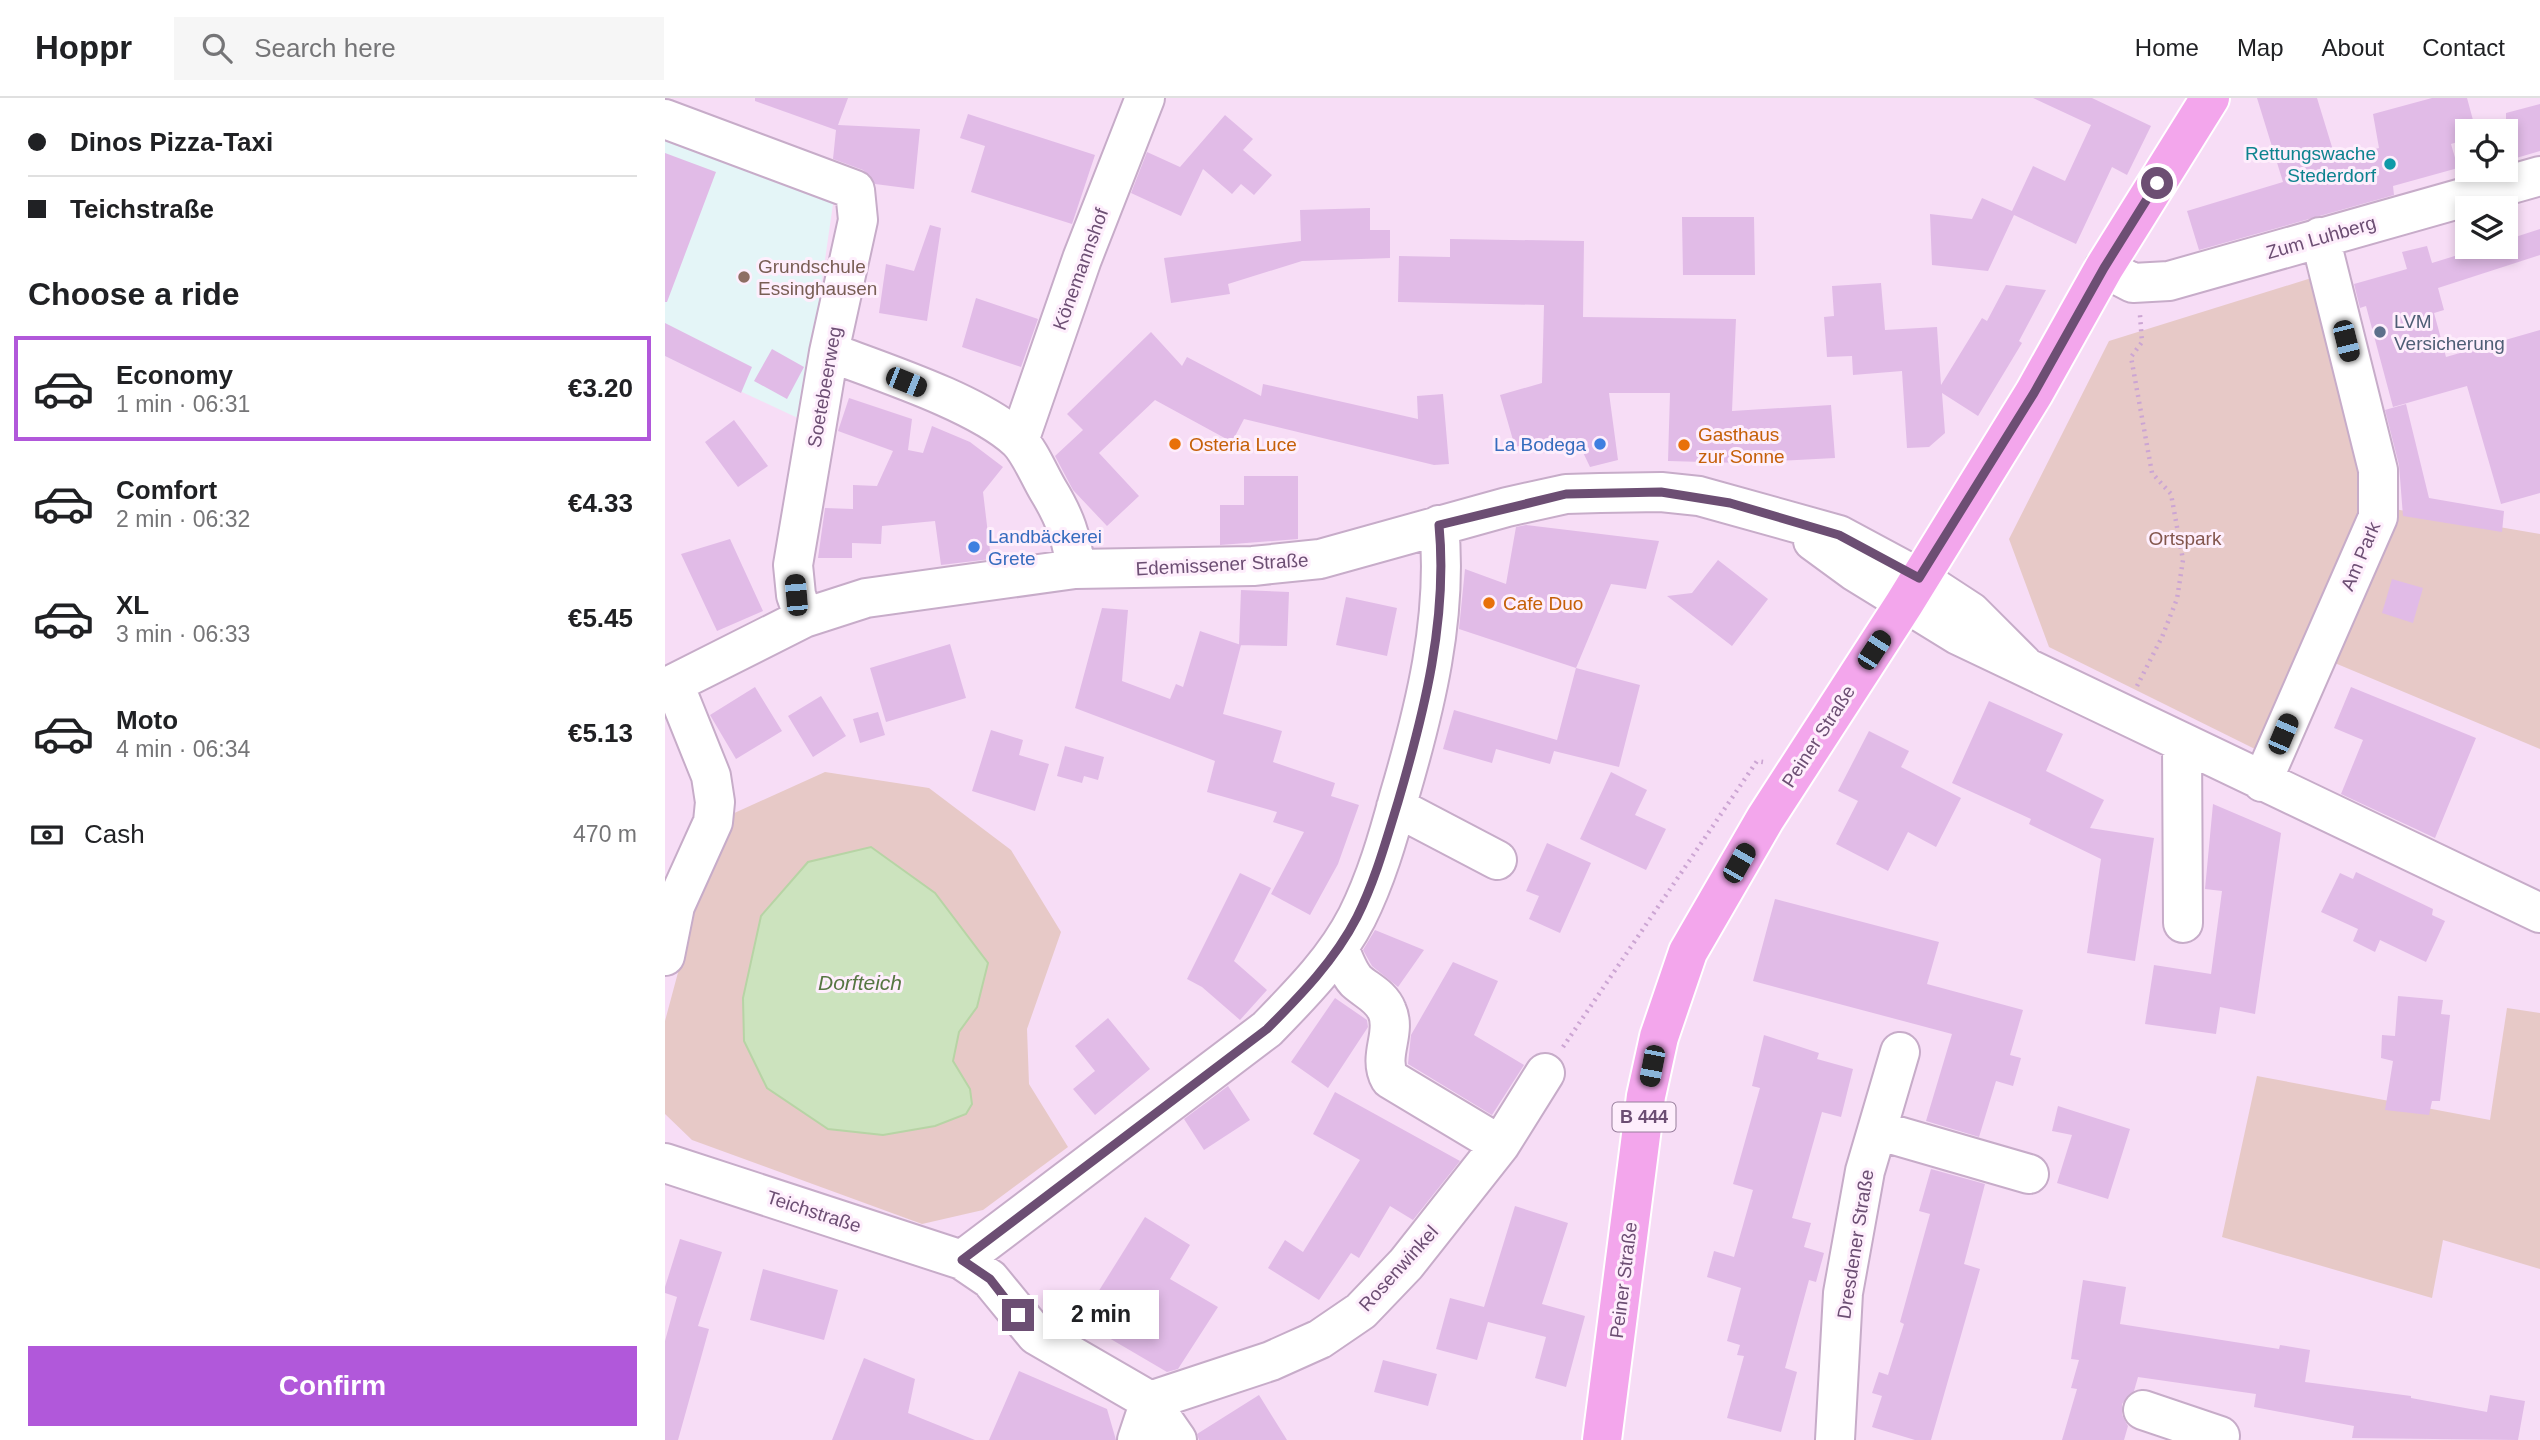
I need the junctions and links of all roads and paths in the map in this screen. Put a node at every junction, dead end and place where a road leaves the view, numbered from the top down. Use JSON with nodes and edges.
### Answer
{"nodes":[{"id":1,"x":1145,"y":98,"type":"edge"},
{"id":2,"x":2210,"y":98,"type":"edge"},
{"id":3,"x":665,"y":119,"type":"edge"},
{"id":4,"x":2540,"y":176,"type":"edge"},
{"id":5,"x":2320,"y":237,"type":"junction"},
{"id":6,"x":2104,"y":268,"type":"junction"},
{"id":7,"x":2139,"y":283,"type":"junction"},
{"id":8,"x":829,"y":352,"type":"junction"},
{"id":9,"x":1019,"y":441,"type":"junction"},
{"id":10,"x":1439,"y":525,"type":"junction"},
{"id":11,"x":1075,"y":569,"type":"junction"},
{"id":12,"x":1912,"y":591,"type":"junction"},
{"id":13,"x":804,"y":618,"type":"junction"},
{"id":14,"x":670,"y":686,"type":"edge"},
{"id":15,"x":2123,"y":715,"type":"junction"},
{"id":16,"x":2182,"y":743,"type":"junction"},
{"id":17,"x":1798,"y":767,"type":"junction"},
{"id":18,"x":2262,"y":782,"type":"junction"},
{"id":19,"x":1396,"y":807,"type":"junction"},
{"id":20,"x":1497,"y":860,"type":"dead end"},
{"id":21,"x":2540,"y":913,"type":"edge"},
{"id":22,"x":2183,"y":923,"type":"dead end"},
{"id":23,"x":1339,"y":947,"type":"junction"},
{"id":24,"x":665,"y":956,"type":"edge"},
{"id":25,"x":1900,"y":1052,"type":"dead end"},
{"id":26,"x":1545,"y":1073,"type":"joint"},
{"id":27,"x":1877,"y":1130,"type":"junction"},
{"id":28,"x":1500,"y":1145,"type":"junction"},
{"id":29,"x":665,"y":1163,"type":"edge"},
{"id":30,"x":2029,"y":1174,"type":"dead end"},
{"id":31,"x":962,"y":1260,"type":"junction"},
{"id":32,"x":1150,"y":1401,"type":"junction"},
{"id":33,"x":2143,"y":1410,"type":"dead end"},
{"id":34,"x":2223,"y":1439,"type":"edge"},
{"id":35,"x":1137,"y":1440,"type":"edge"},
{"id":36,"x":1177,"y":1440,"type":"edge"},
{"id":37,"x":1602,"y":1440,"type":"edge"},
{"id":38,"x":1835,"y":1440,"type":"edge"}],
"edges":[{"from":1,"to":9,"type":"street","name":"Könemannshof"},
{"from":2,"to":6,"type":"main road","name":"Peiner Straße","number":"B 444"},
{"from":3,"to":8,"type":"street","name":"Soetebeerweg"},
{"from":4,"to":5,"type":"street","name":"Zum Luhberg"},
{"from":5,"to":7,"type":"street","name":"Zum Luhberg"},
{"from":5,"to":18,"type":"street","name":"Am Park"},
{"from":6,"to":7,"type":"street","name":"Zum Luhberg"},
{"from":6,"to":12,"type":"main road","name":"Peiner Straße","number":"B 444"},
{"from":7,"to":15,"type":"path"},
{"from":8,"to":9,"type":"street"},
{"from":8,"to":13,"type":"street","name":"Soetebeerweg"},
{"from":9,"to":11,"type":"street"},
{"from":10,"to":11,"type":"street","name":"Edemissener Straße"},
{"from":10,"to":12,"type":"street","name":"Edemissener Straße"},
{"from":10,"to":19,"type":"street"},
{"from":11,"to":13,"type":"street","name":"Edemissener Straße"},
{"from":12,"to":15,"type":"street"},
{"from":12,"to":17,"type":"main road","name":"Peiner Straße","number":"B 444"},
{"from":13,"to":14,"type":"street","name":"Edemissener Straße"},
{"from":14,"to":24,"type":"street"},
{"from":15,"to":16,"type":"street"},
{"from":16,"to":18,"type":"street"},
{"from":16,"to":22,"type":"street"},
{"from":17,"to":26,"type":"path"},
{"from":17,"to":37,"type":"main road","name":"Peiner Straße","number":"B 444"},
{"from":18,"to":21,"type":"street"},
{"from":19,"to":20,"type":"street"},
{"from":19,"to":23,"type":"street"},
{"from":23,"to":28,"type":"street"},
{"from":23,"to":31,"type":"street"},
{"from":25,"to":27,"type":"street","name":"Dresdener Straße"},
{"from":26,"to":28,"type":"street","name":"Rosenwinkel"},
{"from":27,"to":30,"type":"street"},
{"from":27,"to":38,"type":"street","name":"Dresdener Straße"},
{"from":28,"to":32,"type":"street","name":"Rosenwinkel"},
{"from":29,"to":31,"type":"street","name":"Teichstraße"},
{"from":31,"to":32,"type":"street","name":"Teichstraße"},
{"from":32,"to":35,"type":"street"},
{"from":32,"to":36,"type":"street"},
{"from":33,"to":34,"type":"street"}]}
